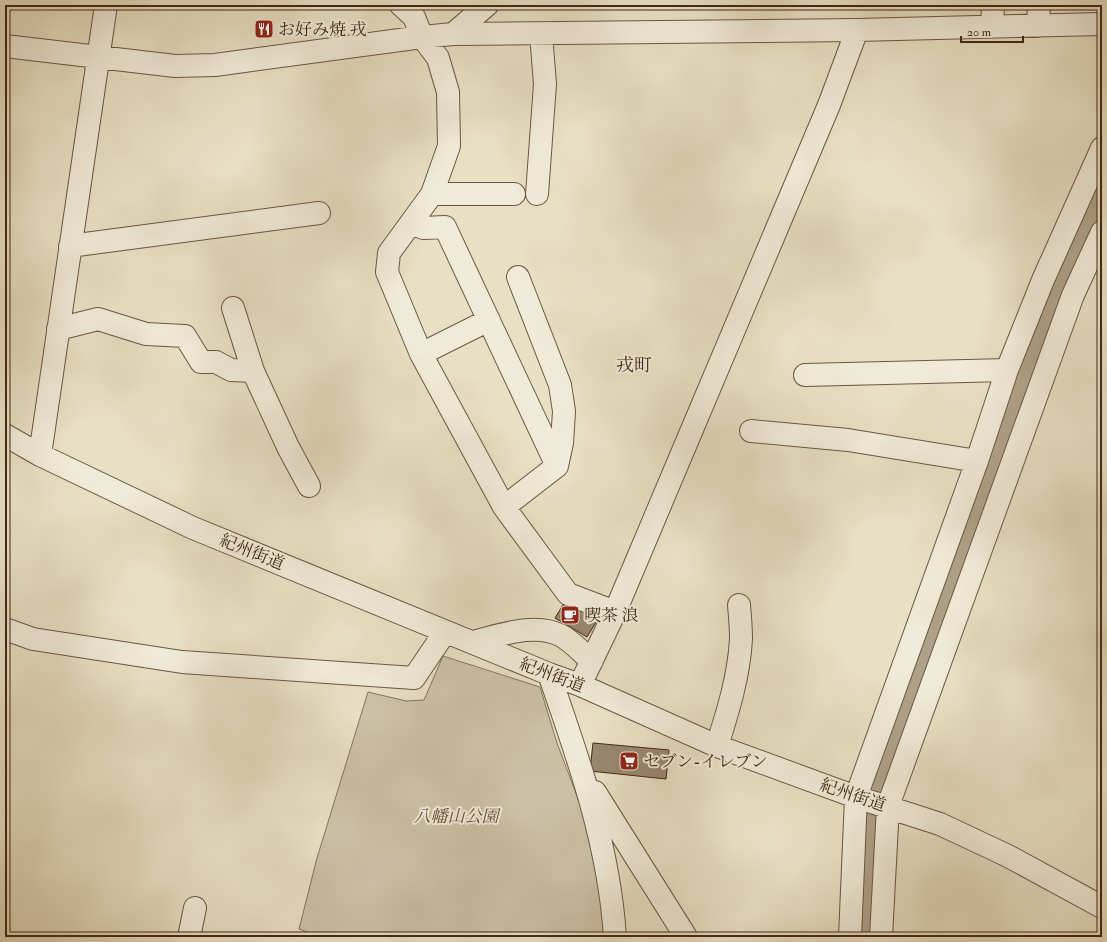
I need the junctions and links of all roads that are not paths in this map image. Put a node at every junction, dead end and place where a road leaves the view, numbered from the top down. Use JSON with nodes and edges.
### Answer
{"nodes":[{"id":1,"x":106,"y":5,"type":"edge"},
{"id":2,"x":402,"y":5,"type":"edge"},
{"id":3,"x":487,"y":5,"type":"edge"},
{"id":4,"x":993,"y":5,"type":"edge"},
{"id":5,"x":1038,"y":15,"type":"edge"},
{"id":6,"x":1102,"y":24,"type":"edge"},
{"id":7,"x":992,"y":27,"type":"junction"},
{"id":8,"x":857,"y":30,"type":"junction"},
{"id":9,"x":453,"y":34,"type":"junction"},
{"id":10,"x":541,"y":34,"type":"junction"},
{"id":11,"x":422,"y":37,"type":"junction"},
{"id":12,"x":5,"y":46,"type":"edge"},
{"id":13,"x":98,"y":57,"type":"junction"},
{"id":14,"x":1102,"y":148,"type":"edge"},
{"id":15,"x":432,"y":194,"type":"junction"},
{"id":16,"x":514,"y":194,"type":"dead end"},
{"id":17,"x":537,"y":194,"type":"dead end"},
{"id":18,"x":319,"y":213,"type":"dead end"},
{"id":19,"x":412,"y":222,"type":"junction"},
{"id":20,"x":1102,"y":232,"type":"edge"},
{"id":21,"x":70,"y":246,"type":"junction"},
{"id":22,"x":518,"y":277,"type":"dead end"},
{"id":23,"x":233,"y":308,"type":"dead end"},
{"id":24,"x":489,"y":320,"type":"junction"},
{"id":25,"x":58,"y":329,"type":"junction"},
{"id":26,"x":421,"y":354,"type":"junction"},
{"id":27,"x":1007,"y":370,"type":"junction"},
{"id":28,"x":253,"y":371,"type":"junction"},
{"id":29,"x":805,"y":375,"type":"dead end"},
{"id":30,"x":751,"y":431,"type":"dead end"},
{"id":31,"x":5,"y":435,"type":"edge"},
{"id":32,"x":40,"y":455,"type":"junction"},
{"id":33,"x":977,"y":461,"type":"junction"},
{"id":34,"x":557,"y":466,"type":"junction"},
{"id":35,"x":309,"y":486,"type":"dead end"},
{"id":36,"x":504,"y":507,"type":"junction"},
{"id":37,"x":739,"y":605,"type":"dead end"},
{"id":38,"x":615,"y":612,"type":"junction"},
{"id":39,"x":5,"y":629,"type":"edge"},
{"id":40,"x":445,"y":632,"type":"junction"},
{"id":41,"x":472,"y":642,"type":"junction"},
{"id":42,"x":592,"y":661,"type":"junction"},
{"id":43,"x":549,"y":674,"type":"junction"},
{"id":44,"x":580,"y":684,"type":"junction"},
{"id":45,"x":717,"y":746,"type":"junction"},
{"id":46,"x":585,"y":776,"type":"junction"},
{"id":47,"x":873,"y":802,"type":"junction"},
{"id":48,"x":1102,"y":907,"type":"edge"},
{"id":49,"x":195,"y":908,"type":"dead end"},
{"id":50,"x":189,"y":937,"type":"edge"},
{"id":51,"x":615,"y":937,"type":"edge"},
{"id":52,"x":686,"y":937,"type":"edge"},
{"id":53,"x":850,"y":937,"type":"edge"},
{"id":54,"x":881,"y":937,"type":"edge"}],
"edges":[{"from":1,"to":13,"type":"street"},
{"from":2,"to":11,"type":"street"},
{"from":3,"to":9,"type":"street"},
{"from":4,"to":7,"type":"street"},
{"from":5,"to":6,"type":"street"},
{"from":5,"to":7,"type":"street"},
{"from":7,"to":8,"type":"street"},
{"from":8,"to":10,"type":"street"},
{"from":8,"to":38,"type":"street"},
{"from":9,"to":10,"type":"street"},
{"from":9,"to":11,"type":"street"},
{"from":10,"to":17,"type":"street"},
{"from":11,"to":13,"type":"street"},
{"from":11,"to":15,"type":"street"},
{"from":12,"to":13,"type":"street"},
{"from":13,"to":21,"type":"street"},
{"from":14,"to":27,"type":"street"},
{"from":15,"to":16,"type":"street"},
{"from":15,"to":19,"type":"street"},
{"from":18,"to":21,"type":"street"},
{"from":19,"to":24,"type":"street"},
{"from":19,"to":26,"type":"street"},
{"from":20,"to":47,"type":"street"},
{"from":21,"to":25,"type":"street"},
{"from":22,"to":34,"type":"street"},
{"from":23,"to":28,"type":"street"},
{"from":24,"to":26,"type":"street"},
{"from":24,"to":34,"type":"street"},
{"from":25,"to":28,"type":"street"},
{"from":25,"to":32,"type":"street"},
{"from":26,"to":36,"type":"street"},
{"from":27,"to":29,"type":"street"},
{"from":27,"to":33,"type":"street"},
{"from":28,"to":35,"type":"street"},
{"from":30,"to":33,"type":"street"},
{"from":31,"to":32,"type":"street","name":"紀州街道"},
{"from":32,"to":40,"type":"street","name":"紀州街道"},
{"from":33,"to":47,"type":"street"},
{"from":34,"to":36,"type":"street"},
{"from":36,"to":38,"type":"street"},
{"from":37,"to":45,"type":"street"},
{"from":38,"to":42,"type":"street"},
{"from":39,"to":40,"type":"street"},
{"from":40,"to":41,"type":"street","name":"紀州街道"},
{"from":41,"to":42,"type":"street"},
{"from":41,"to":43,"type":"street","name":"紀州街道"},
{"from":42,"to":44,"type":"street"},
{"from":43,"to":44,"type":"street","name":"紀州街道"},
{"from":43,"to":46,"type":"street"},
{"from":44,"to":45,"type":"street","name":"紀州街道"},
{"from":45,"to":47,"type":"street","name":"紀州街道"},
{"from":46,"to":51,"type":"street"},
{"from":46,"to":52,"type":"street"},
{"from":47,"to":48,"type":"street","name":"紀州街道"},
{"from":47,"to":53,"type":"street"},
{"from":47,"to":54,"type":"street"},
{"from":49,"to":50,"type":"street"}]}
